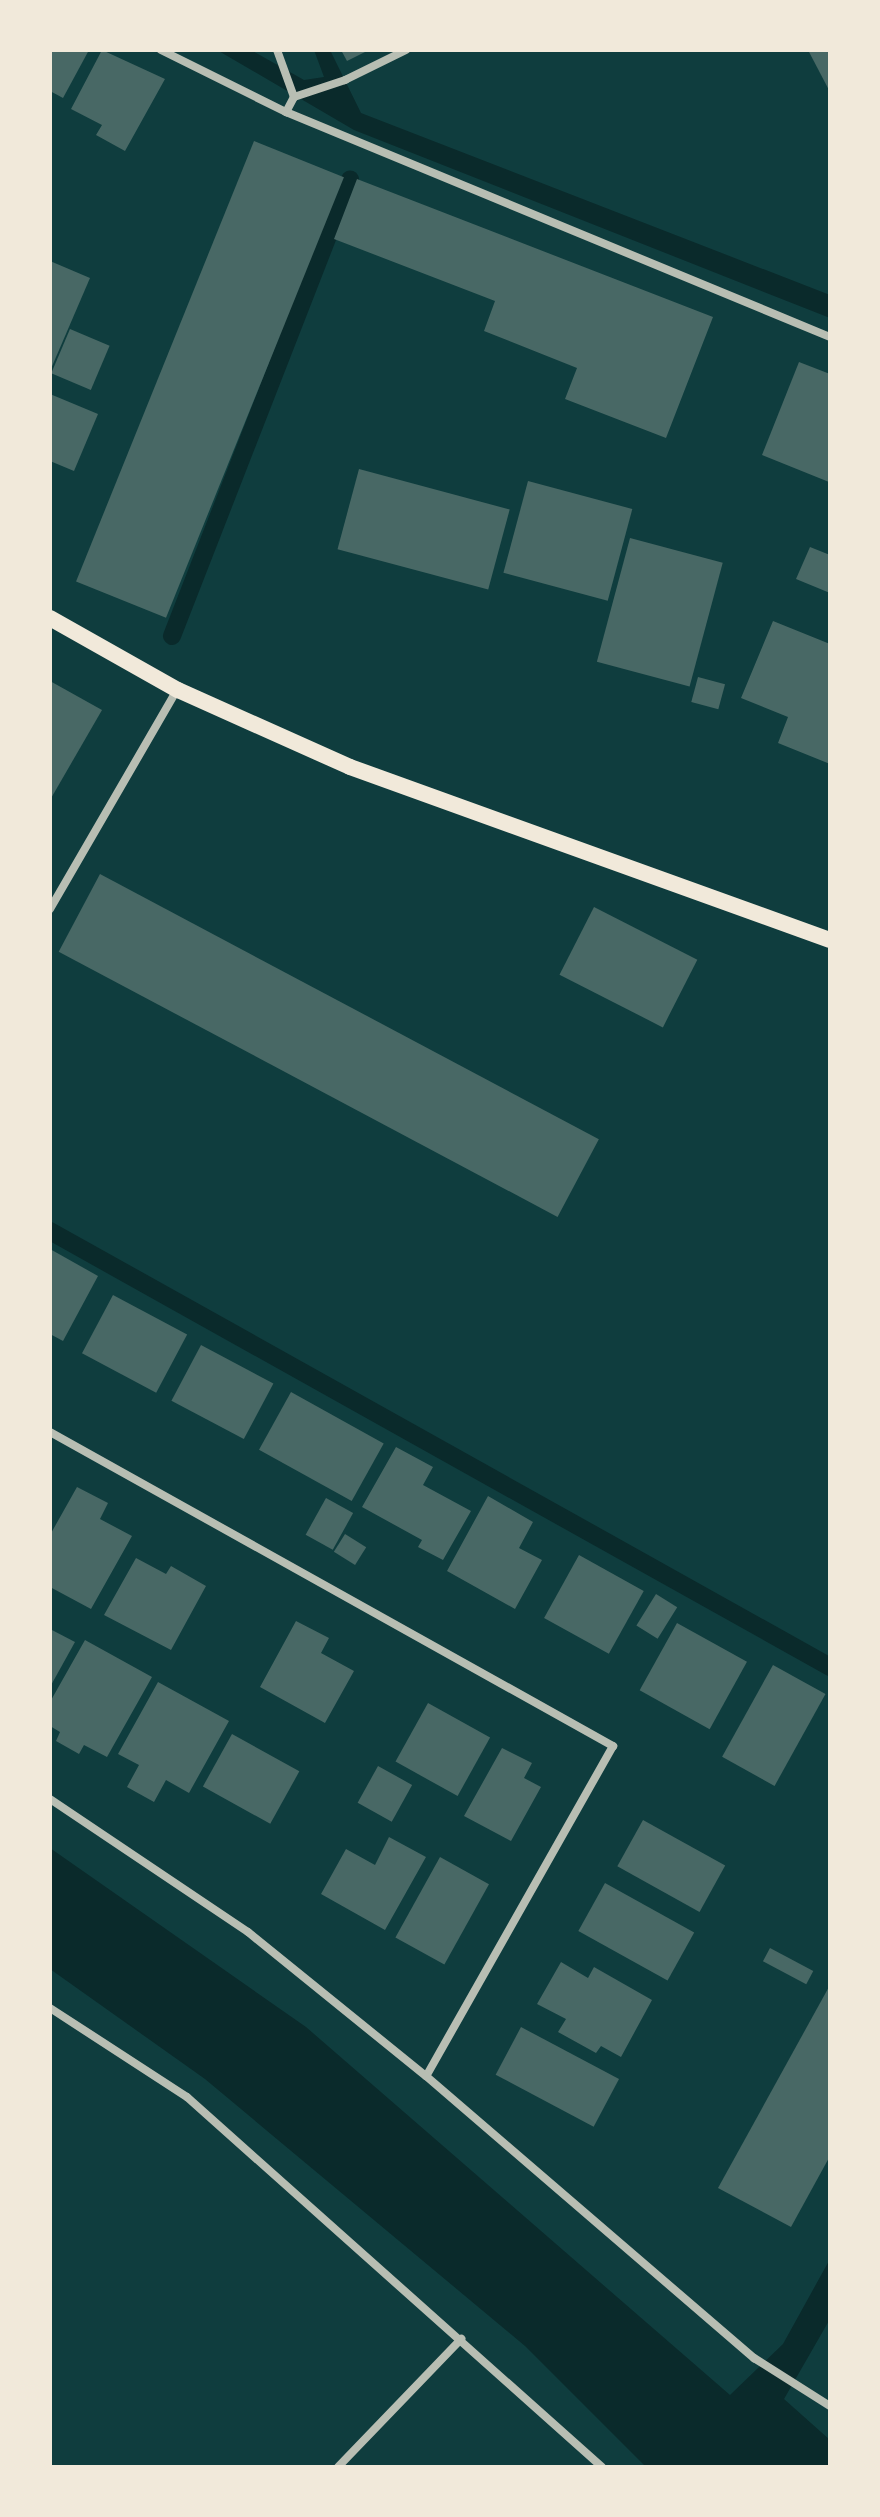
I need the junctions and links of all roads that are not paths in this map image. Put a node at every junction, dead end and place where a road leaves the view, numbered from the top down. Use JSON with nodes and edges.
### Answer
{"nodes":[{"id":1,"x":161,"y":50,"type":"edge"},
{"id":2,"x":277,"y":50,"type":"edge"},
{"id":3,"x":406,"y":50,"type":"edge"},
{"id":4,"x":294,"y":97,"type":"junction"},
{"id":5,"x":286,"y":112,"type":"junction"},
{"id":6,"x":830,"y":337,"type":"edge"},
{"id":7,"x":50,"y":618,"type":"edge"},
{"id":8,"x":178,"y":690,"type":"junction"},
{"id":9,"x":50,"y":909,"type":"edge"},
{"id":10,"x":830,"y":940,"type":"edge"},
{"id":11,"x":50,"y":1432,"type":"edge"},
{"id":12,"x":50,"y":1799,"type":"edge"},
{"id":13,"x":50,"y":2008,"type":"edge"},
{"id":14,"x":426,"y":2076,"type":"junction"},
{"id":15,"x":461,"y":2339,"type":"junction"},
{"id":16,"x":830,"y":2406,"type":"edge"},
{"id":17,"x":338,"y":2467,"type":"edge"},
{"id":18,"x":602,"y":2467,"type":"edge"}],
"edges":[{"from":1,"to":5,"type":"street"},
{"from":2,"to":4,"type":"street"},
{"from":3,"to":4,"type":"street"},
{"from":4,"to":5,"type":"street"},
{"from":5,"to":6,"type":"street"},
{"from":7,"to":8,"type":"main road"},
{"from":8,"to":9,"type":"street"},
{"from":8,"to":10,"type":"main road"},
{"from":11,"to":14,"type":"street"},
{"from":12,"to":14,"type":"street"},
{"from":13,"to":15,"type":"street"},
{"from":14,"to":16,"type":"street"},
{"from":15,"to":17,"type":"street"},
{"from":15,"to":18,"type":"street"}]}
